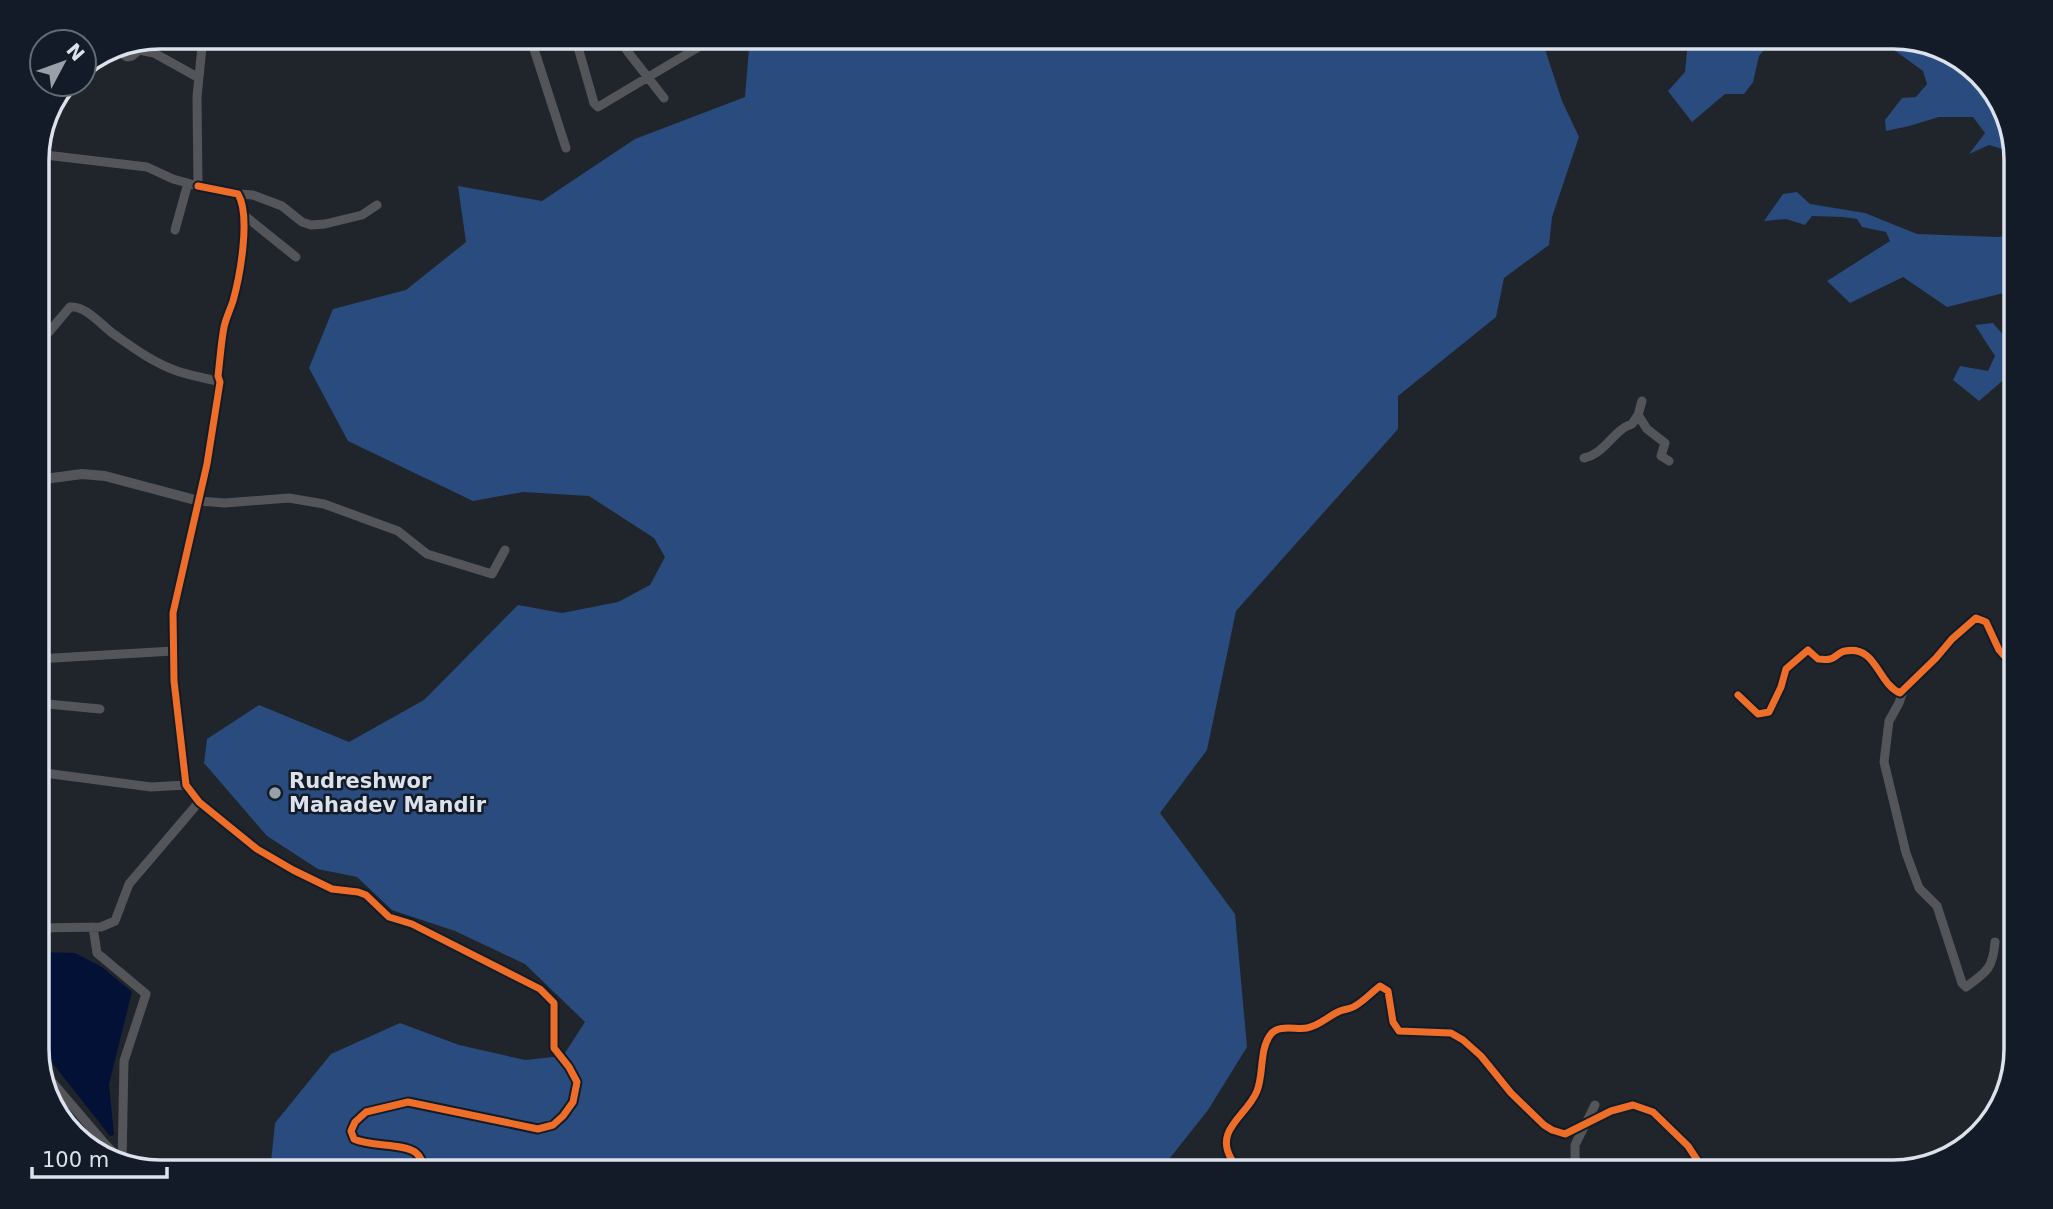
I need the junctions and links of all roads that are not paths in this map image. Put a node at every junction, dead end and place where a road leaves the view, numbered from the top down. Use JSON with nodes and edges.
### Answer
{"nodes":[{"id":1,"x":202,"y":49,"type":"edge"},
{"id":2,"x":534,"y":49,"type":"edge"},
{"id":3,"x":578,"y":49,"type":"edge"},
{"id":4,"x":626,"y":49,"type":"edge"},
{"id":5,"x":695,"y":49,"type":"edge"},
{"id":6,"x":143,"y":51,"type":"edge"},
{"id":7,"x":200,"y":78,"type":"junction"},
{"id":8,"x":648,"y":78,"type":"junction"},
{"id":9,"x":664,"y":98,"type":"dead end"},
{"id":10,"x":566,"y":148,"type":"dead end"},
{"id":11,"x":49,"y":155,"type":"edge"},
{"id":12,"x":188,"y":183,"type":"junction"},
{"id":13,"x":198,"y":186,"type":"junction"},
{"id":14,"x":238,"y":194,"type":"junction"},
{"id":15,"x":377,"y":205,"type":"dead end"},
{"id":16,"x":245,"y":216,"type":"junction"},
{"id":17,"x":175,"y":230,"type":"dead end"},
{"id":18,"x":296,"y":257,"type":"dead end"},
{"id":19,"x":49,"y":332,"type":"edge"},
{"id":20,"x":220,"y":382,"type":"junction"},
{"id":21,"x":1642,"y":401,"type":"dead end"},
{"id":22,"x":1638,"y":415,"type":"junction"},
{"id":23,"x":1584,"y":458,"type":"dead end"},
{"id":24,"x":1669,"y":461,"type":"dead end"},
{"id":25,"x":49,"y":478,"type":"edge"},
{"id":26,"x":198,"y":501,"type":"junction"},
{"id":27,"x":505,"y":550,"type":"dead end"},
{"id":28,"x":173,"y":651,"type":"junction"},
{"id":29,"x":2004,"y":656,"type":"edge"},
{"id":30,"x":49,"y":658,"type":"edge"},
{"id":31,"x":1903,"y":691,"type":"junction"},
{"id":32,"x":1738,"y":695,"type":"dead end"},
{"id":33,"x":49,"y":705,"type":"edge"},
{"id":34,"x":100,"y":709,"type":"dead end"},
{"id":35,"x":49,"y":774,"type":"edge"},
{"id":36,"x":186,"y":785,"type":"junction"},
{"id":37,"x":199,"y":802,"type":"junction"},
{"id":38,"x":93,"y":927,"type":"junction"},
{"id":39,"x":49,"y":928,"type":"edge"},
{"id":40,"x":1995,"y":942,"type":"dead end"},
{"id":41,"x":55,"y":1085,"type":"edge"},
{"id":42,"x":1595,"y":1105,"type":"dead end"},
{"id":43,"x":1586,"y":1125,"type":"junction"},
{"id":44,"x":109,"y":1147,"type":"edge"},
{"id":45,"x":122,"y":1153,"type":"edge"},
{"id":46,"x":421,"y":1160,"type":"edge"},
{"id":47,"x":1232,"y":1160,"type":"edge"},
{"id":48,"x":1575,"y":1160,"type":"edge"},
{"id":49,"x":1697,"y":1160,"type":"edge"}],
"edges":[{"from":1,"to":7,"type":"street"},
{"from":2,"to":10,"type":"street"},
{"from":3,"to":8,"type":"street"},
{"from":4,"to":8,"type":"street"},
{"from":5,"to":8,"type":"street"},
{"from":6,"to":7,"type":"street"},
{"from":7,"to":13,"type":"street"},
{"from":8,"to":9,"type":"street"},
{"from":11,"to":12,"type":"street"},
{"from":12,"to":13,"type":"street"},
{"from":12,"to":17,"type":"street"},
{"from":13,"to":14,"type":"street"},
{"from":14,"to":15,"type":"street"},
{"from":14,"to":16,"type":"street"},
{"from":16,"to":18,"type":"street"},
{"from":16,"to":20,"type":"street"},
{"from":19,"to":20,"type":"street"},
{"from":20,"to":26,"type":"street"},
{"from":21,"to":22,"type":"street"},
{"from":22,"to":23,"type":"street"},
{"from":22,"to":24,"type":"street"},
{"from":25,"to":26,"type":"street"},
{"from":26,"to":27,"type":"street"},
{"from":26,"to":28,"type":"street"},
{"from":28,"to":30,"type":"street"},
{"from":28,"to":36,"type":"street"},
{"from":29,"to":31,"type":"street"},
{"from":31,"to":32,"type":"street"},
{"from":31,"to":40,"type":"street"},
{"from":33,"to":34,"type":"street"},
{"from":35,"to":36,"type":"street"},
{"from":36,"to":37,"type":"street"},
{"from":37,"to":38,"type":"street"},
{"from":37,"to":46,"type":"street"},
{"from":38,"to":39,"type":"street"},
{"from":38,"to":45,"type":"street"},
{"from":41,"to":44,"type":"street"},
{"from":42,"to":43,"type":"street"},
{"from":43,"to":47,"type":"street"},
{"from":43,"to":48,"type":"street"},
{"from":43,"to":49,"type":"street"}]}
